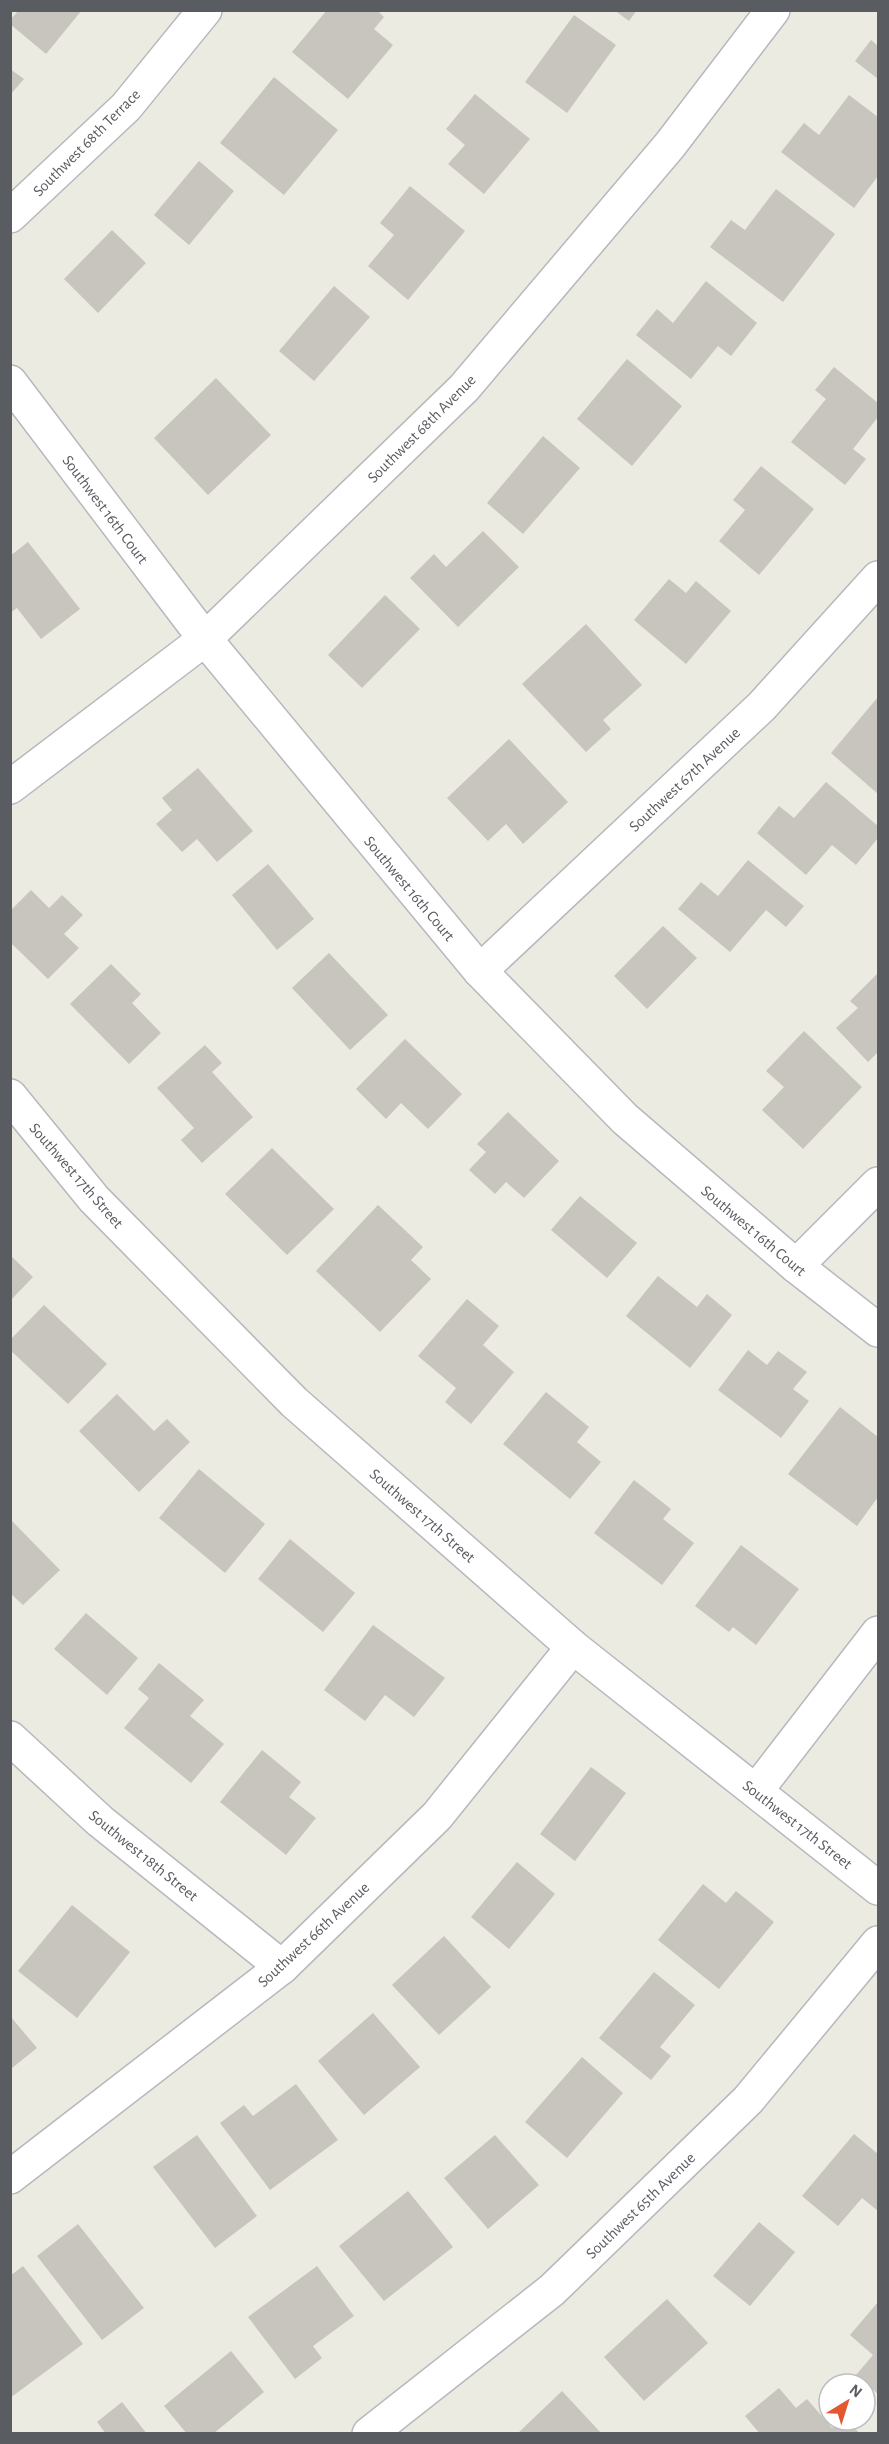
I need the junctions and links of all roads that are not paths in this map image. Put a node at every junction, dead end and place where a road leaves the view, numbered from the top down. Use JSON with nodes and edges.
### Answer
{"nodes":[{"id":1,"x":205,"y":10,"type":"edge"},
{"id":2,"x":774,"y":10,"type":"edge"},
{"id":3,"x":10,"y":216,"type":"edge"},
{"id":4,"x":10,"y":382,"type":"edge"},
{"id":5,"x":879,"y":578,"type":"edge"},
{"id":6,"x":205,"y":639,"type":"junction"},
{"id":7,"x":10,"y":787,"type":"edge"},
{"id":8,"x":480,"y":972,"type":"junction"},
{"id":9,"x":10,"y":1096,"type":"edge"},
{"id":10,"x":879,"y":1184,"type":"edge"},
{"id":11,"x":796,"y":1266,"type":"junction"},
{"id":12,"x":879,"y":1330,"type":"edge"},
{"id":13,"x":879,"y":1633,"type":"edge"},
{"id":14,"x":573,"y":1647,"type":"junction"},
{"id":15,"x":10,"y":1738,"type":"edge"},
{"id":16,"x":756,"y":1791,"type":"junction"},
{"id":17,"x":879,"y":1888,"type":"edge"},
{"id":18,"x":879,"y":1943,"type":"edge"},
{"id":19,"x":282,"y":1967,"type":"junction"},
{"id":20,"x":10,"y":2177,"type":"edge"},
{"id":21,"x":369,"y":2433,"type":"edge"}],
"edges":[{"from":1,"to":3,"type":"street","name":"Southwest 68th Terrace"},
{"from":2,"to":6,"type":"street","name":"Southwest 68th Avenue"},
{"from":4,"to":6,"type":"street","name":"Southwest 16th Court"},
{"from":5,"to":8,"type":"street","name":"Southwest 67th Avenue"},
{"from":6,"to":7,"type":"street","name":"Southwest 68th Avenue"},
{"from":6,"to":8,"type":"street","name":"Southwest 16th Court"},
{"from":8,"to":11,"type":"street","name":"Southwest 16th Court"},
{"from":9,"to":14,"type":"street","name":"Southwest 17th Street"},
{"from":10,"to":11,"type":"street"},
{"from":11,"to":12,"type":"street","name":"Southwest 16th Court"},
{"from":13,"to":16,"type":"street"},
{"from":14,"to":16,"type":"street","name":"Southwest 17th Street"},
{"from":14,"to":19,"type":"street","name":"Southwest 66th Avenue"},
{"from":15,"to":19,"type":"street","name":"Southwest 18th Street"},
{"from":16,"to":17,"type":"street","name":"Southwest 17th Street"},
{"from":18,"to":21,"type":"street","name":"Southwest 65th Avenue"},
{"from":19,"to":20,"type":"street","name":"Southwest 66th Avenue"}]}
